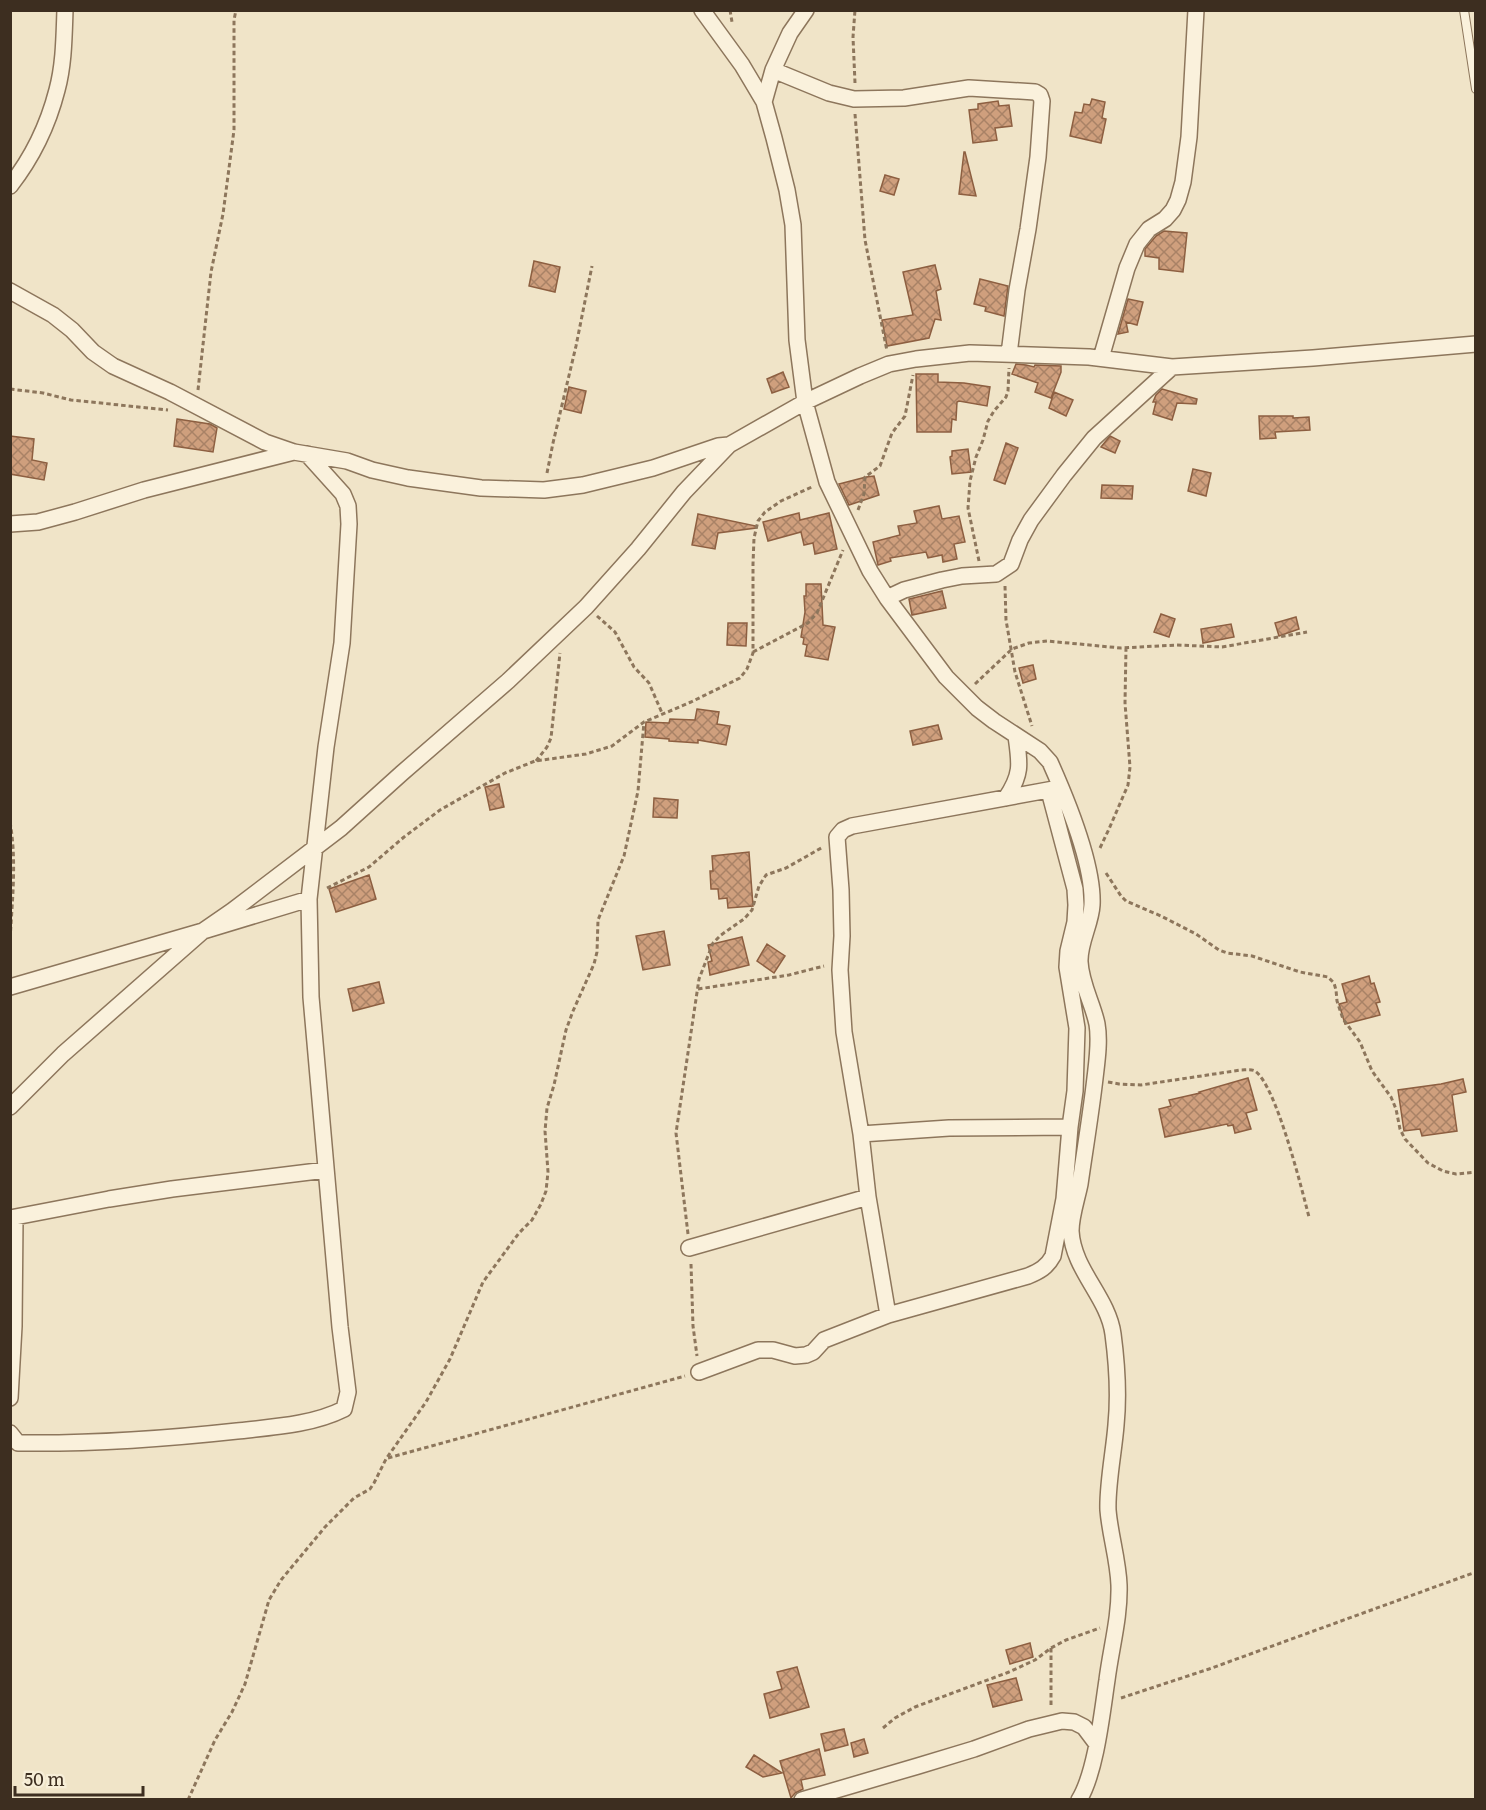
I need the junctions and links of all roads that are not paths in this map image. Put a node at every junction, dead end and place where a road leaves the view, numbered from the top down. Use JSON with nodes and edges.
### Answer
{"nodes":[{"id":1,"x":65,"y":10,"type":"edge"},
{"id":2,"x":702,"y":10,"type":"edge"},
{"id":3,"x":806,"y":10,"type":"edge"},
{"id":4,"x":1196,"y":10,"type":"edge"},
{"id":5,"x":1464,"y":10,"type":"edge"},
{"id":6,"x":773,"y":70,"type":"junction"},
{"id":7,"x":1476,"y":89,"type":"edge"},
{"id":8,"x":764,"y":102,"type":"junction"},
{"id":9,"x":10,"y":186,"type":"edge"},
{"id":10,"x":10,"y":291,"type":"edge"},
{"id":11,"x":1476,"y":344,"type":"edge"},
{"id":12,"x":1009,"y":354,"type":"junction"},
{"id":13,"x":1101,"y":358,"type":"junction"},
{"id":14,"x":1172,"y":367,"type":"junction"},
{"id":15,"x":805,"y":402,"type":"junction"},
{"id":16,"x":729,"y":445,"type":"junction"},
{"id":17,"x":301,"y":453,"type":"junction"},
{"id":18,"x":10,"y":524,"type":"edge"},
{"id":19,"x":887,"y":598,"type":"junction"},
{"id":20,"x":1016,"y":736,"type":"junction"},
{"id":21,"x":1054,"y":789,"type":"junction"},
{"id":22,"x":1006,"y":798,"type":"junction"},
{"id":23,"x":314,"y":848,"type":"junction"},
{"id":24,"x":309,"y":898,"type":"junction"},
{"id":25,"x":203,"y":931,"type":"junction"},
{"id":26,"x":10,"y":987,"type":"edge"},
{"id":27,"x":10,"y":1107,"type":"edge"},
{"id":28,"x":1070,"y":1127,"type":"junction"},
{"id":29,"x":861,"y":1134,"type":"junction"},
{"id":30,"x":326,"y":1170,"type":"junction"},
{"id":31,"x":868,"y":1197,"type":"junction"},
{"id":32,"x":13,"y":1218,"type":"edge"},
{"id":33,"x":689,"y":1248,"type":"road end"},
{"id":34,"x":888,"y":1315,"type":"junction"},
{"id":35,"x":699,"y":1372,"type":"road end"},
{"id":36,"x":10,"y":1398,"type":"edge"},
{"id":37,"x":10,"y":1433,"type":"edge"},
{"id":38,"x":1096,"y":1743,"type":"junction"},
{"id":39,"x":802,"y":1800,"type":"edge"},
{"id":40,"x":1079,"y":1800,"type":"edge"}],
"edges":[{"from":1,"to":9,"type":"street"},
{"from":2,"to":8,"type":"street"},
{"from":3,"to":6,"type":"street"},
{"from":4,"to":13,"type":"street"},
{"from":5,"to":7,"type":"lane"},
{"from":6,"to":8,"type":"street"},
{"from":6,"to":12,"type":"street"},
{"from":8,"to":15,"type":"street"},
{"from":10,"to":17,"type":"street"},
{"from":11,"to":14,"type":"street"},
{"from":12,"to":13,"type":"street"},
{"from":12,"to":15,"type":"street"},
{"from":13,"to":14,"type":"street"},
{"from":14,"to":19,"type":"street"},
{"from":15,"to":16,"type":"street"},
{"from":15,"to":19,"type":"street"},
{"from":16,"to":17,"type":"street"},
{"from":16,"to":23,"type":"street"},
{"from":17,"to":18,"type":"street"},
{"from":17,"to":23,"type":"street"},
{"from":19,"to":20,"type":"street"},
{"from":20,"to":21,"type":"street"},
{"from":20,"to":22,"type":"street"},
{"from":21,"to":22,"type":"street"},
{"from":21,"to":28,"type":"street"},
{"from":21,"to":38,"type":"street"},
{"from":22,"to":29,"type":"street"},
{"from":23,"to":24,"type":"street"},
{"from":23,"to":25,"type":"street"},
{"from":24,"to":25,"type":"street"},
{"from":24,"to":30,"type":"street"},
{"from":25,"to":26,"type":"street"},
{"from":25,"to":27,"type":"street"},
{"from":28,"to":29,"type":"street"},
{"from":28,"to":34,"type":"street"},
{"from":29,"to":31,"type":"street"},
{"from":30,"to":32,"type":"street"},
{"from":30,"to":37,"type":"street"},
{"from":31,"to":33,"type":"street"},
{"from":31,"to":34,"type":"street"},
{"from":32,"to":36,"type":"street"},
{"from":34,"to":35,"type":"street"},
{"from":38,"to":39,"type":"street"},
{"from":38,"to":40,"type":"street"}]}
